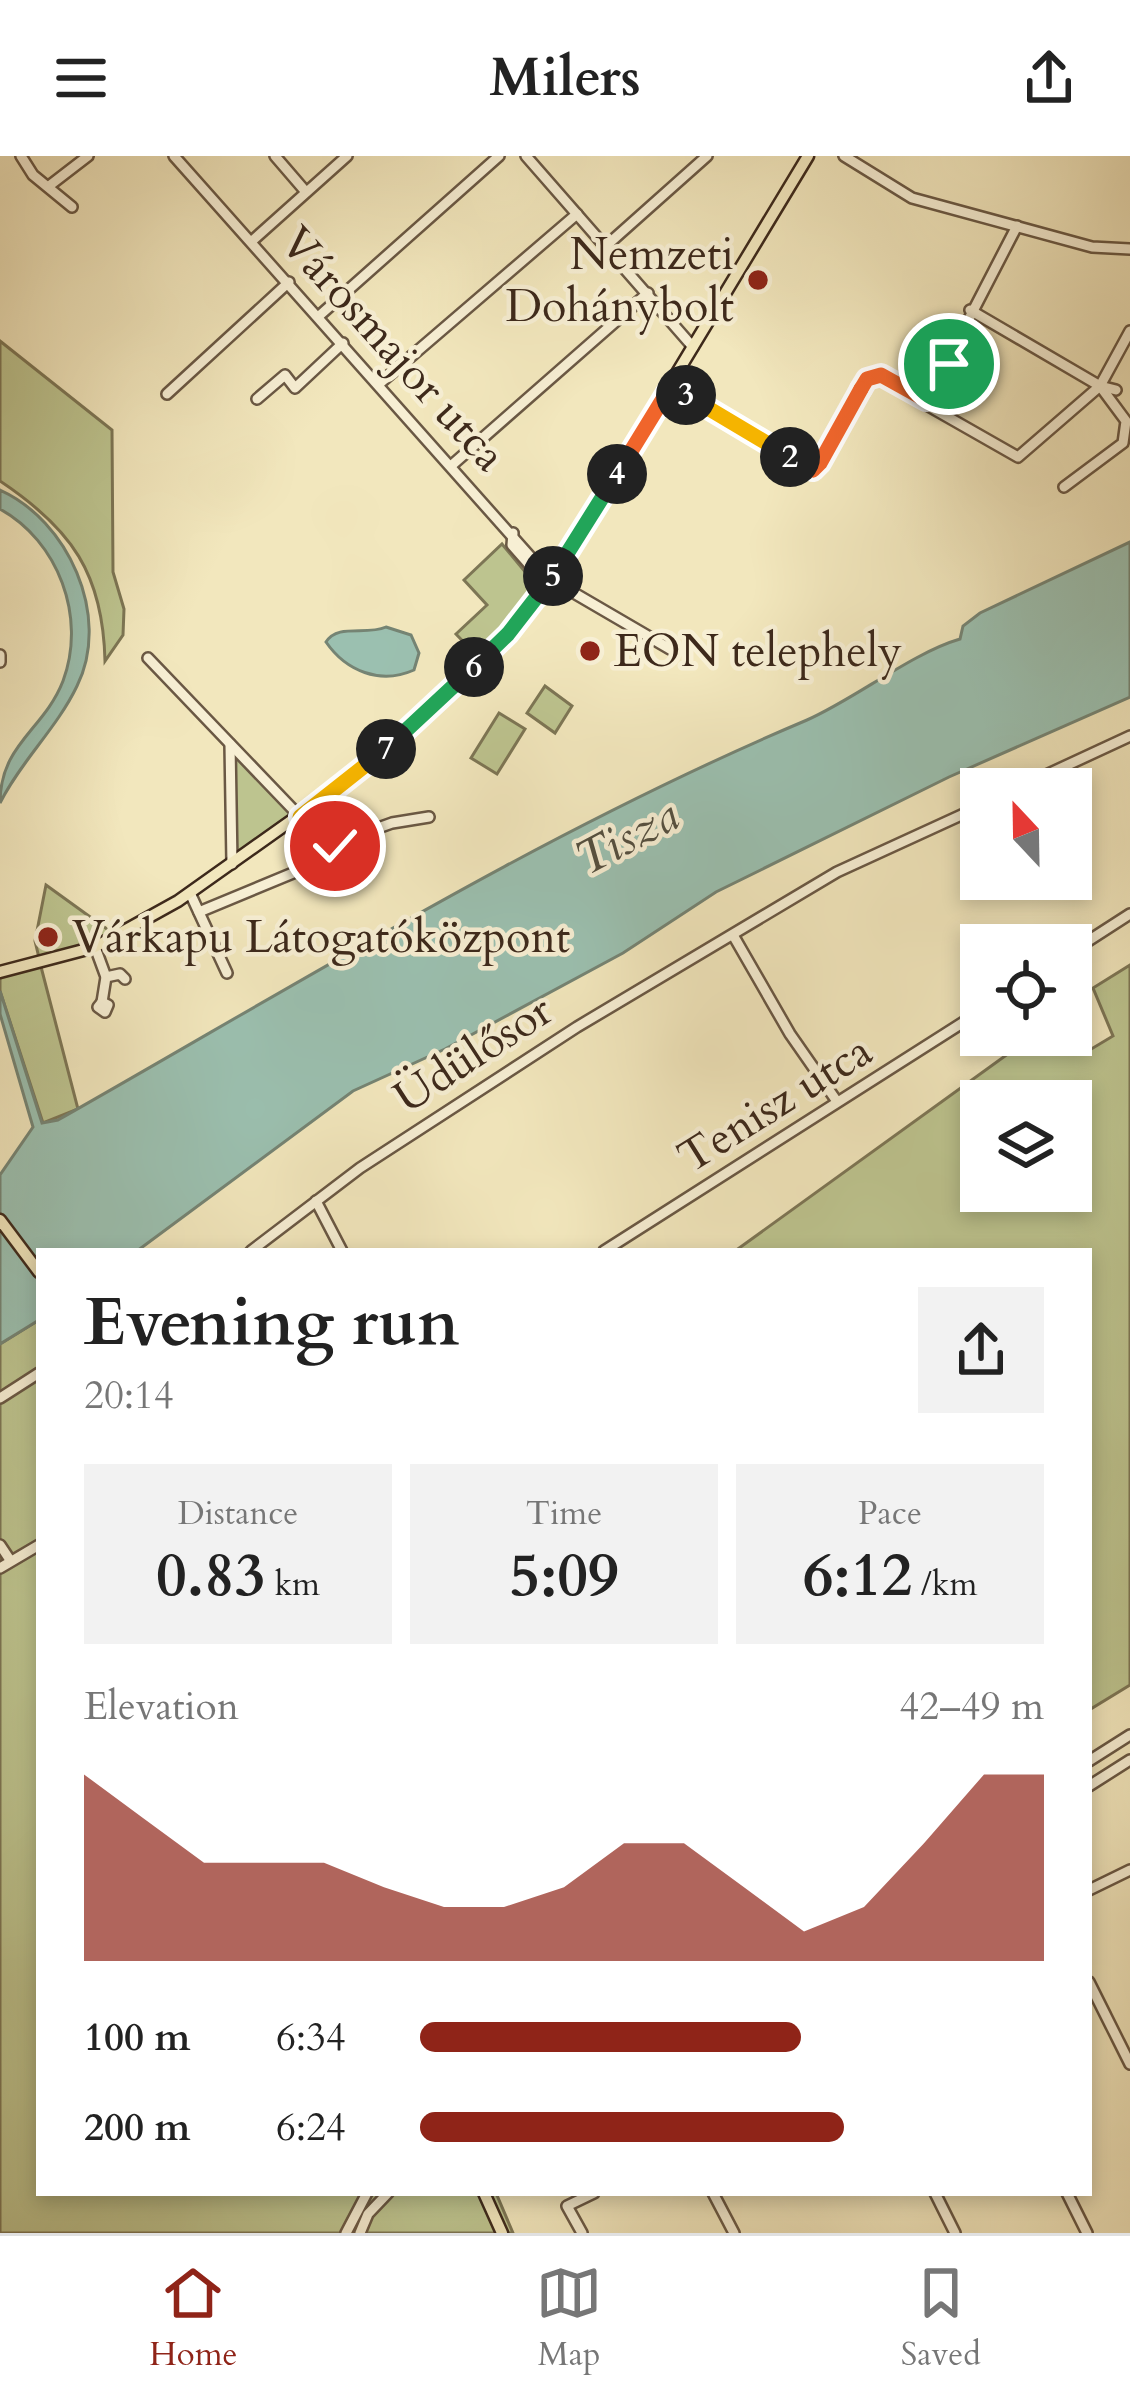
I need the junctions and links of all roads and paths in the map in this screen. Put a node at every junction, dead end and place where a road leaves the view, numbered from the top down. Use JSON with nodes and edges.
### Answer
{"nodes":[{"id":1,"x":21,"y":156,"type":"edge"},
{"id":2,"x":88,"y":156,"type":"edge"},
{"id":3,"x":274,"y":156,"type":"edge"},
{"id":4,"x":346,"y":156,"type":"edge"},
{"id":5,"x":499,"y":156,"type":"edge"},
{"id":6,"x":526,"y":156,"type":"edge"},
{"id":7,"x":706,"y":156,"type":"edge"},
{"id":8,"x":808,"y":156,"type":"edge"},
{"id":9,"x":844,"y":156,"type":"edge"},
{"id":10,"x":179,"y":158,"type":"edge"},
{"id":11,"x":49,"y":186,"type":"junction"},
{"id":12,"x":307,"y":192,"type":"junction"},
{"id":13,"x":73,"y":207,"type":"dead end"},
{"id":14,"x":577,"y":214,"type":"junction"},
{"id":15,"x":1017,"y":226,"type":"junction"},
{"id":16,"x":252,"y":241,"type":"junction"},
{"id":17,"x":606,"y":246,"type":"junction"},
{"id":18,"x":1130,"y":249,"type":"edge"},
{"id":19,"x":289,"y":282,"type":"junction"},
{"id":20,"x":648,"y":293,"type":"junction"},
{"id":21,"x":970,"y":310,"type":"junction"},
{"id":22,"x":319,"y":316,"type":"junction"},
{"id":23,"x":1130,"y":331,"type":"edge"},
{"id":24,"x":343,"y":343,"type":"junction"},
{"id":25,"x":693,"y":346,"type":"junction"},
{"id":26,"x":379,"y":383,"type":"junction"},
{"id":27,"x":671,"y":386,"type":"junction"},
{"id":28,"x":1100,"y":386,"type":"junction"},
{"id":29,"x":1117,"y":390,"type":"dead end"},
{"id":30,"x":167,"y":394,"type":"dead end"},
{"id":31,"x":257,"y":399,"type":"dead end"},
{"id":32,"x":926,"y":400,"type":"junction"},
{"id":33,"x":452,"y":465,"type":"junction"},
{"id":34,"x":1064,"y":487,"type":"dead end"},
{"id":35,"x":513,"y":533,"type":"junction"},
{"id":36,"x":550,"y":579,"type":"junction"},
{"id":37,"x":535,"y":602,"type":"junction"},
{"id":38,"x":670,"y":649,"type":"dead end"},
{"id":39,"x":148,"y":658,"type":"dead end"},
{"id":40,"x":1130,"y":736,"type":"edge"},
{"id":41,"x":230,"y":744,"type":"junction"},
{"id":42,"x":1061,"y":768,"type":"edge"},
{"id":43,"x":960,"y":816,"type":"edge"},
{"id":44,"x":300,"y":817,"type":"junction"},
{"id":45,"x":429,"y":817,"type":"dead end"},
{"id":46,"x":328,"y":846,"type":"junction"},
{"id":47,"x":232,"y":864,"type":"junction"},
{"id":48,"x":184,"y":897,"type":"junction"},
{"id":49,"x":200,"y":911,"type":"junction"},
{"id":50,"x":1130,"y":914,"type":"edge"},
{"id":51,"x":734,"y":934,"type":"junction"},
{"id":52,"x":1092,"y":938,"type":"edge"},
{"id":53,"x":95,"y":947,"type":"junction"},
{"id":54,"x":0,"y":972,"type":"edge"},
{"id":55,"x":227,"y":973,"type":"dead end"},
{"id":56,"x":106,"y":977,"type":"junction"},
{"id":57,"x":125,"y":980,"type":"dead end"},
{"id":58,"x":102,"y":1002,"type":"dead end"},
{"id":59,"x":960,"y":1025,"type":"edge"},
{"id":60,"x":836,"y":1100,"type":"junction"},
{"id":61,"x":316,"y":1201,"type":"junction"},
{"id":62,"x":0,"y":1220,"type":"edge"},
{"id":63,"x":255,"y":1248,"type":"edge"},
{"id":64,"x":340,"y":1248,"type":"edge"},
{"id":65,"x":609,"y":1248,"type":"edge"},
{"id":66,"x":36,"y":1268,"type":"edge"},
{"id":67,"x":36,"y":1375,"type":"edge"},
{"id":68,"x":0,"y":1398,"type":"edge"},
{"id":69,"x":0,"y":1545,"type":"edge"},
{"id":70,"x":36,"y":1547,"type":"edge"},
{"id":71,"x":5,"y":1564,"type":"edge"},
{"id":72,"x":1130,"y":1735,"type":"edge"},
{"id":73,"x":1092,"y":1759,"type":"edge"},
{"id":74,"x":1130,"y":1760,"type":"edge"},
{"id":75,"x":1092,"y":1784,"type":"edge"},
{"id":76,"x":1130,"y":1870,"type":"edge"},
{"id":77,"x":1092,"y":1889,"type":"edge"},
{"id":78,"x":1092,"y":1988,"type":"edge"},
{"id":79,"x":1129,"y":2058,"type":"edge"},
{"id":80,"x":365,"y":2196,"type":"edge"},
{"id":81,"x":385,"y":2196,"type":"edge"},
{"id":82,"x":485,"y":2196,"type":"edge"},
{"id":83,"x":588,"y":2196,"type":"edge"},
{"id":84,"x":715,"y":2196,"type":"edge"},
{"id":85,"x":936,"y":2196,"type":"edge"},
{"id":86,"x":1068,"y":2196,"type":"edge"},
{"id":87,"x":501,"y":2231,"type":"edge"},
{"id":88,"x":346,"y":2233,"type":"edge"},
{"id":89,"x":360,"y":2233,"type":"edge"},
{"id":90,"x":582,"y":2233,"type":"edge"},
{"id":91,"x":734,"y":2233,"type":"edge"},
{"id":92,"x":955,"y":2233,"type":"edge"},
{"id":93,"x":1087,"y":2233,"type":"edge"}],
"edges":[{"from":1,"to":11,"type":"street"},
{"from":2,"to":11,"type":"street"},
{"from":3,"to":12,"type":"street"},
{"from":4,"to":12,"type":"street"},
{"from":5,"to":22,"type":"street"},
{"from":6,"to":14,"type":"street"},
{"from":7,"to":17,"type":"street"},
{"from":8,"to":25,"type":"main road"},
{"from":9,"to":15,"type":"street"},
{"from":10,"to":16,"type":"street","name":"Városmajor utca"},
{"from":11,"to":13,"type":"street"},
{"from":12,"to":16,"type":"street"},
{"from":14,"to":17,"type":"street"},
{"from":14,"to":26,"type":"street"},
{"from":15,"to":18,"type":"street"},
{"from":15,"to":21,"type":"street"},
{"from":16,"to":19,"type":"street","name":"Városmajor utca"},
{"from":17,"to":20,"type":"street"},
{"from":19,"to":22,"type":"street","name":"Városmajor utca"},
{"from":19,"to":30,"type":"street"},
{"from":20,"to":25,"type":"street"},
{"from":20,"to":33,"type":"street"},
{"from":21,"to":28,"type":"street"},
{"from":21,"to":32,"type":"street"},
{"from":22,"to":24,"type":"street","name":"Városmajor utca"},
{"from":23,"to":28,"type":"street"},
{"from":24,"to":26,"type":"street","name":"Városmajor utca"},
{"from":24,"to":31,"type":"street"},
{"from":25,"to":27,"type":"main road"},
{"from":26,"to":33,"type":"street","name":"Városmajor utca"},
{"from":27,"to":32,"type":"street"},
{"from":27,"to":36,"type":"main road"},
{"from":28,"to":29,"type":"street"},
{"from":28,"to":32,"type":"street"},
{"from":28,"to":34,"type":"street"},
{"from":33,"to":35,"type":"street","name":"Városmajor utca"},
{"from":35,"to":36,"type":"street","name":"Városmajor utca"},
{"from":35,"to":37,"type":"street","name":"Városmajor utca"},
{"from":36,"to":37,"type":"main road"},
{"from":36,"to":38,"type":"street"},
{"from":37,"to":44,"type":"main road"},
{"from":39,"to":41,"type":"street"},
{"from":40,"to":42,"type":"street"},
{"from":41,"to":44,"type":"street"},
{"from":41,"to":47,"type":"street"},
{"from":43,"to":51,"type":"street","name":"Üdülősor"},
{"from":44,"to":46,"type":"street"},
{"from":44,"to":47,"type":"main road"},
{"from":45,"to":46,"type":"street"},
{"from":46,"to":49,"type":"street"},
{"from":47,"to":48,"type":"main road"},
{"from":48,"to":49,"type":"street"},
{"from":48,"to":53,"type":"main road"},
{"from":49,"to":55,"type":"street"},
{"from":50,"to":52,"type":"street"},
{"from":51,"to":60,"type":"street"},
{"from":51,"to":61,"type":"street","name":"Üdülősor"},
{"from":53,"to":54,"type":"main road"},
{"from":53,"to":56,"type":"street"},
{"from":56,"to":57,"type":"street"},
{"from":56,"to":58,"type":"street"},
{"from":59,"to":60,"type":"street","name":"Tenisz utca"},
{"from":60,"to":65,"type":"street","name":"Tenisz utca"},
{"from":61,"to":63,"type":"street","name":"Üdülősor"},
{"from":61,"to":64,"type":"street"},
{"from":62,"to":66,"type":"main road"},
{"from":67,"to":68,"type":"street"},
{"from":69,"to":71,"type":"street"},
{"from":70,"to":71,"type":"street"},
{"from":72,"to":73,"type":"street"},
{"from":74,"to":75,"type":"street"},
{"from":76,"to":77,"type":"street"},
{"from":78,"to":79,"type":"street"},
{"from":80,"to":88,"type":"street"},
{"from":81,"to":89,"type":"street"},
{"from":82,"to":87,"type":"main road"},
{"from":82,"to":87,"type":"street"},
{"from":83,"to":90,"type":"street"},
{"from":84,"to":91,"type":"street"},
{"from":85,"to":92,"type":"street"},
{"from":86,"to":93,"type":"street"}]}
